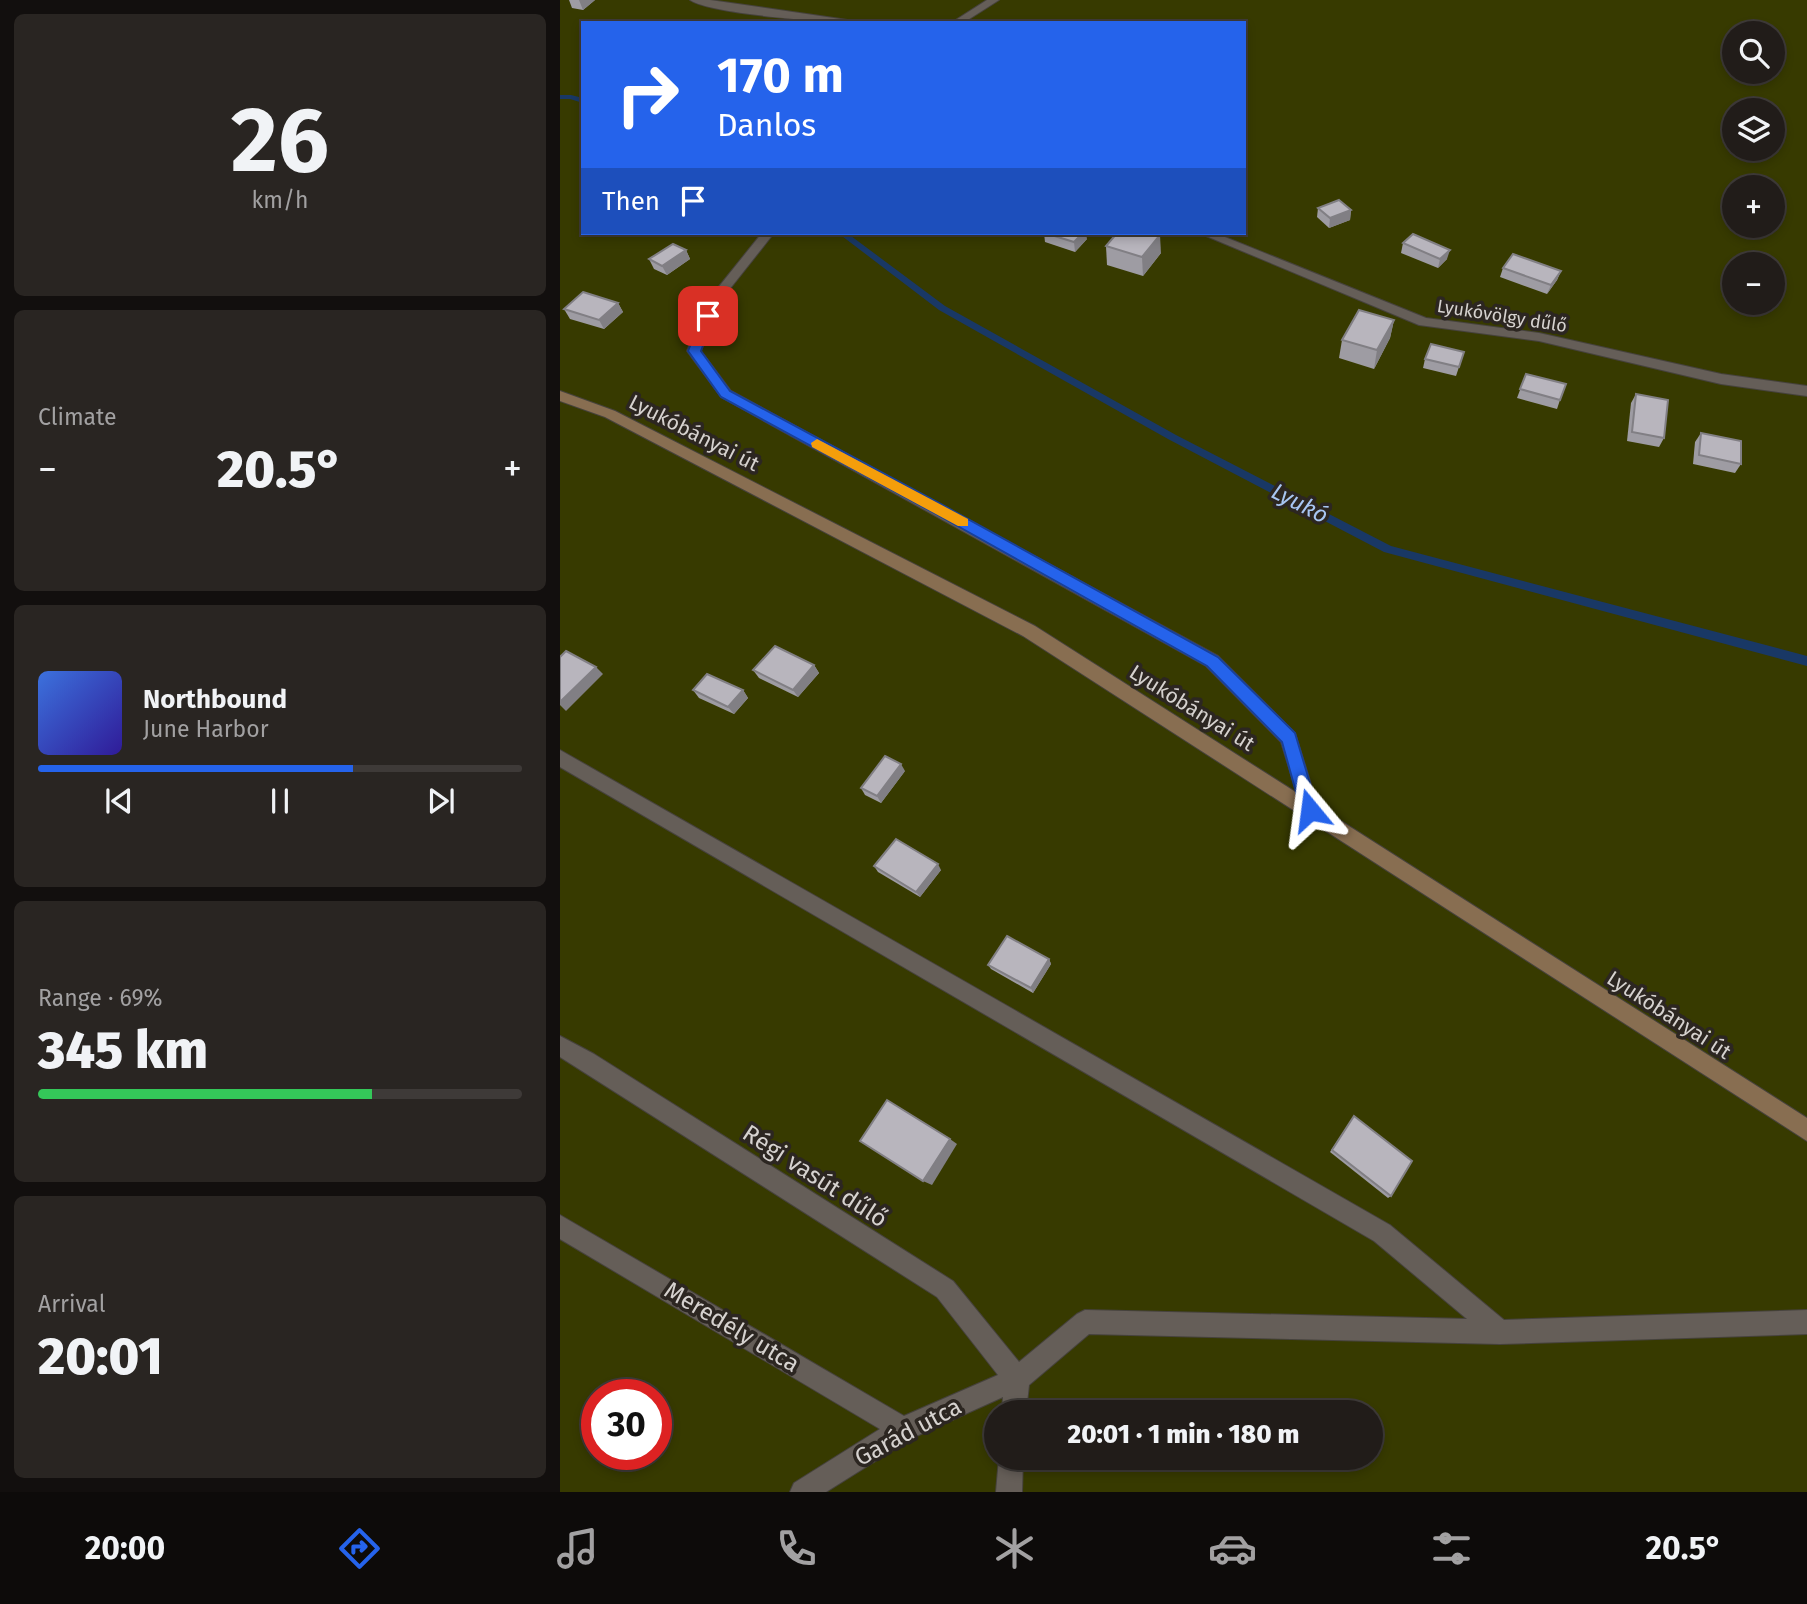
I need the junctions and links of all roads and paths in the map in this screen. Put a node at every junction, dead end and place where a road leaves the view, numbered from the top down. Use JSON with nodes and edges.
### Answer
{"nodes":[{"id":1,"x":695,"y":0,"type":"edge"},
{"id":2,"x":994,"y":0,"type":"edge"},
{"id":3,"x":846,"y":21,"type":"edge"},
{"id":4,"x":959,"y":21,"type":"edge"},
{"id":5,"x":766,"y":235,"type":"edge"},
{"id":6,"x":1210,"y":235,"type":"edge"},
{"id":7,"x":1807,"y":391,"type":"edge"},
{"id":8,"x":560,"y":396,"type":"edge"},
{"id":9,"x":560,"y":758,"type":"edge"},
{"id":10,"x":1310,"y":810,"type":"junction"},
{"id":11,"x":560,"y":1046,"type":"edge"},
{"id":12,"x":1807,"y":1130,"type":"edge"},
{"id":13,"x":560,"y":1226,"type":"edge"},
{"id":14,"x":1807,"y":1322,"type":"edge"},
{"id":15,"x":1500,"y":1332,"type":"junction"},
{"id":16,"x":1017,"y":1379,"type":"junction"},
{"id":17,"x":1015,"y":1400,"type":"edge"},
{"id":18,"x":903,"y":1429,"type":"junction"},
{"id":19,"x":1010,"y":1470,"type":"edge"},
{"id":20,"x":803,"y":1492,"type":"edge"},
{"id":21,"x":1009,"y":1492,"type":"edge"}],
"edges":[{"from":1,"to":3,"type":"street"},
{"from":2,"to":4,"type":"street"},
{"from":5,"to":10,"type":"street"},
{"from":6,"to":7,"type":"street","name":"Lyukóvölgy dűlő"},
{"from":8,"to":10,"type":"main road","name":"Lyukóbányai út"},
{"from":9,"to":15,"type":"street"},
{"from":10,"to":12,"type":"main road","name":"Lyukóbányai út"},
{"from":11,"to":16,"type":"street","name":"Régi vasút dűlő"},
{"from":13,"to":18,"type":"street","name":"Meredély utca"},
{"from":14,"to":15,"type":"street","name":"Garád utca"},
{"from":15,"to":16,"type":"street","name":"Garád utca"},
{"from":16,"to":17,"type":"street"},
{"from":16,"to":18,"type":"street","name":"Garád utca"},
{"from":18,"to":20,"type":"street","name":"Garád utca"},
{"from":19,"to":21,"type":"street"}]}
